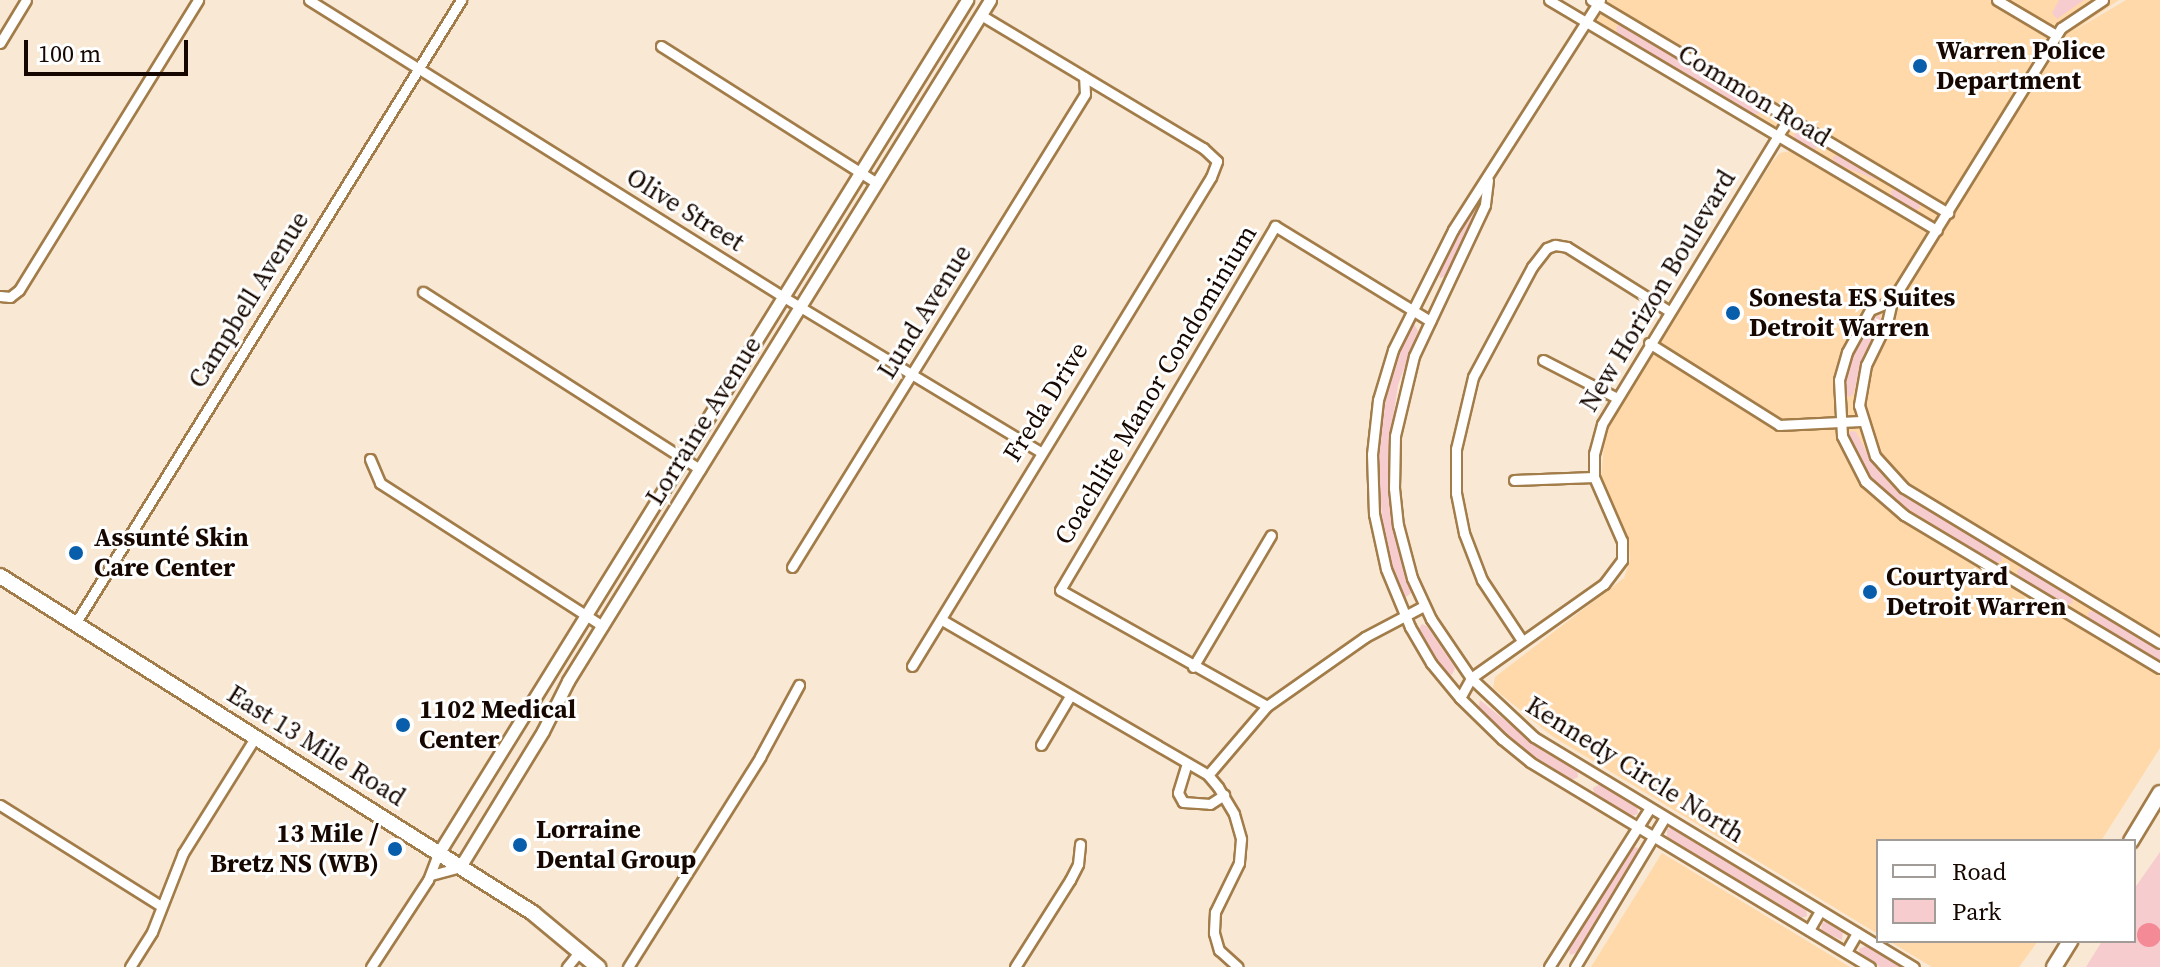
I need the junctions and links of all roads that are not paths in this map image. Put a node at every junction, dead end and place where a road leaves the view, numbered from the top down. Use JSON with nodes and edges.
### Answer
{"nodes":[{"id":1,"x":26,"y":0,"type":"edge"},
{"id":2,"x":198,"y":0,"type":"edge"},
{"id":3,"x":309,"y":0,"type":"edge"},
{"id":4,"x":461,"y":0,"type":"edge"},
{"id":5,"x":967,"y":0,"type":"edge"},
{"id":6,"x":990,"y":0,"type":"edge"},
{"id":7,"x":1549,"y":0,"type":"edge"},
{"id":8,"x":1997,"y":0,"type":"edge"},
{"id":9,"x":2103,"y":0,"type":"edge"},
{"id":10,"x":1596,"y":1,"type":"edge"},
{"id":11,"x":981,"y":15,"type":"junction"},
{"id":12,"x":1586,"y":22,"type":"junction"},
{"id":13,"x":2056,"y":35,"type":"junction"},
{"id":14,"x":0,"y":43,"type":"edge"},
{"id":15,"x":661,"y":46,"type":"dead end"},
{"id":16,"x":419,"y":70,"type":"junction"},
{"id":17,"x":1084,"y":77,"type":"junction"},
{"id":18,"x":1789,"y":118,"type":"junction"},
{"id":19,"x":1778,"y":135,"type":"junction"},
{"id":20,"x":859,"y":172,"type":"junction"},
{"id":21,"x":1488,"y":180,"type":"junction"},
{"id":22,"x":877,"y":183,"type":"junction"},
{"id":23,"x":1948,"y":213,"type":"junction"},
{"id":24,"x":1937,"y":230,"type":"junction"},
{"id":25,"x":423,"y":292,"type":"dead end"},
{"id":26,"x":5,"y":296,"type":"edge"},
{"id":27,"x":782,"y":296,"type":"junction"},
{"id":28,"x":1892,"y":301,"type":"junction"},
{"id":29,"x":800,"y":307,"type":"junction"},
{"id":30,"x":1411,"y":310,"type":"junction"},
{"id":31,"x":1669,"y":311,"type":"junction"},
{"id":32,"x":1430,"y":321,"type":"junction"},
{"id":33,"x":1649,"y":343,"type":"junction"},
{"id":34,"x":1543,"y":360,"type":"dead end"},
{"id":35,"x":913,"y":374,"type":"junction"},
{"id":36,"x":1615,"y":397,"type":"junction"},
{"id":37,"x":1861,"y":421,"type":"junction"},
{"id":38,"x":1839,"y":422,"type":"junction"},
{"id":39,"x":1041,"y":452,"type":"junction"},
{"id":40,"x":683,"y":458,"type":"junction"},
{"id":41,"x":370,"y":459,"type":"dead end"},
{"id":42,"x":700,"y":469,"type":"junction"},
{"id":43,"x":1594,"y":477,"type":"junction"},
{"id":44,"x":1514,"y":480,"type":"dead end"},
{"id":45,"x":1271,"y":535,"type":"dead end"},
{"id":46,"x":792,"y":567,"type":"dead end"},
{"id":47,"x":0,"y":576,"type":"edge"},
{"id":48,"x":1424,"y":606,"type":"junction"},
{"id":49,"x":585,"y":615,"type":"junction"},
{"id":50,"x":1404,"y":615,"type":"junction"},
{"id":51,"x":942,"y":620,"type":"junction"},
{"id":52,"x":75,"y":624,"type":"junction"},
{"id":53,"x":603,"y":626,"type":"junction"},
{"id":54,"x":1521,"y":639,"type":"junction"},
{"id":55,"x":2160,"y":643,"type":"edge"},
{"id":56,"x":912,"y":666,"type":"dead end"},
{"id":57,"x":1193,"y":667,"type":"junction"},
{"id":58,"x":2160,"y":668,"type":"edge"},
{"id":59,"x":1471,"y":678,"type":"junction"},
{"id":60,"x":799,"y":685,"type":"dead end"},
{"id":61,"x":1070,"y":696,"type":"junction"},
{"id":62,"x":1460,"y":698,"type":"junction"},
{"id":63,"x":1267,"y":706,"type":"junction"},
{"id":64,"x":512,"y":733,"type":"junction"},
{"id":65,"x":256,"y":736,"type":"junction"},
{"id":66,"x":1041,"y":745,"type":"dead end"},
{"id":67,"x":534,"y":747,"type":"junction"},
{"id":68,"x":1187,"y":763,"type":"junction"},
{"id":69,"x":1591,"y":772,"type":"junction"},
{"id":70,"x":1208,"y":775,"type":"junction"},
{"id":71,"x":1579,"y":791,"type":"junction"},
{"id":72,"x":2160,"y":793,"type":"edge"},
{"id":73,"x":1224,"y":795,"type":"junction"},
{"id":74,"x":0,"y":805,"type":"edge"},
{"id":75,"x":1650,"y":808,"type":"junction"},
{"id":76,"x":1665,"y":817,"type":"junction"},
{"id":77,"x":1636,"y":826,"type":"junction"},
{"id":78,"x":1655,"y":837,"type":"junction"},
{"id":79,"x":2132,"y":839,"type":"edge"},
{"id":80,"x":1080,"y":844,"type":"dead end"},
{"id":81,"x":438,"y":854,"type":"junction"},
{"id":82,"x":460,"y":867,"type":"junction"},
{"id":83,"x":431,"y":875,"type":"junction"},
{"id":84,"x":161,"y":906,"type":"junction"},
{"id":85,"x":1820,"y":911,"type":"junction"},
{"id":86,"x":1809,"y":930,"type":"junction"},
{"id":87,"x":1857,"y":933,"type":"junction"},
{"id":88,"x":2069,"y":943,"type":"edge"},
{"id":89,"x":581,"y":950,"type":"junction"},
{"id":90,"x":1846,"y":952,"type":"junction"},
{"id":91,"x":130,"y":967,"type":"edge"},
{"id":92,"x":371,"y":967,"type":"edge"},
{"id":93,"x":567,"y":967,"type":"edge"},
{"id":94,"x":598,"y":967,"type":"edge"},
{"id":95,"x":628,"y":967,"type":"edge"},
{"id":96,"x":1015,"y":967,"type":"edge"},
{"id":97,"x":1238,"y":967,"type":"edge"},
{"id":98,"x":1549,"y":967,"type":"edge"},
{"id":99,"x":1575,"y":967,"type":"edge"},
{"id":100,"x":1870,"y":967,"type":"edge"},
{"id":101,"x":1914,"y":967,"type":"edge"},
{"id":102,"x":2054,"y":967,"type":"edge"}],
"edges":[{"from":1,"to":14,"type":"street"},
{"from":2,"to":26,"type":"street"},
{"from":3,"to":16,"type":"street","name":"Olive Street"},
{"from":4,"to":16,"type":"street","name":"Campbell Avenue"},
{"from":5,"to":20,"type":"street","name":"Lorraine Avenue"},
{"from":6,"to":11,"type":"street","name":"Lorraine Avenue"},
{"from":7,"to":12,"type":"street","name":"Common Road"},
{"from":8,"to":13,"type":"street"},
{"from":9,"to":13,"type":"street"},
{"from":10,"to":12,"type":"street","name":"Kennedy Circle North"},
{"from":10,"to":18,"type":"street","name":"Common Road"},
{"from":11,"to":17,"type":"street"},
{"from":11,"to":22,"type":"street","name":"Lorraine Avenue"},
{"from":12,"to":19,"type":"street","name":"Common Road"},
{"from":12,"to":21,"type":"street","name":"Kennedy Circle North"},
{"from":13,"to":23,"type":"street"},
{"from":15,"to":20,"type":"street"},
{"from":16,"to":27,"type":"street","name":"Olive Street"},
{"from":16,"to":52,"type":"street","name":"Campbell Avenue"},
{"from":17,"to":35,"type":"street","name":"Lund Avenue"},
{"from":17,"to":39,"type":"street","name":"Freda Drive"},
{"from":18,"to":19,"type":"street","name":"New Horizon Boulevard"},
{"from":18,"to":23,"type":"street","name":"Common Road"},
{"from":19,"to":24,"type":"street","name":"Common Road"},
{"from":19,"to":31,"type":"street","name":"New Horizon Boulevard"},
{"from":20,"to":22,"type":"street"},
{"from":20,"to":27,"type":"street","name":"Lorraine Avenue"},
{"from":21,"to":30,"type":"street","name":"Kennedy Circle North"},
{"from":21,"to":32,"type":"street","name":"Kennedy Circle North"},
{"from":22,"to":29,"type":"street","name":"Lorraine Avenue"},
{"from":23,"to":24,"type":"street"},
{"from":24,"to":28,"type":"street"},
{"from":25,"to":40,"type":"street"},
{"from":27,"to":29,"type":"street","name":"Olive Street"},
{"from":27,"to":40,"type":"street","name":"Lorraine Avenue"},
{"from":28,"to":37,"type":"street"},
{"from":28,"to":38,"type":"street"},
{"from":29,"to":35,"type":"street","name":"Olive Street"},
{"from":29,"to":42,"type":"street","name":"Lorraine Avenue"},
{"from":30,"to":32,"type":"street","name":"Coachlite Manor Condominium"},
{"from":30,"to":50,"type":"street","name":"Kennedy Circle North"},
{"from":30,"to":57,"type":"street","name":"Coachlite Manor Condominium"},
{"from":31,"to":33,"type":"street","name":"New Horizon Boulevard"},
{"from":31,"to":54,"type":"street"},
{"from":32,"to":48,"type":"street","name":"Kennedy Circle North"},
{"from":33,"to":36,"type":"street","name":"New Horizon Boulevard"},
{"from":33,"to":38,"type":"street"},
{"from":34,"to":36,"type":"street"},
{"from":35,"to":39,"type":"street","name":"Olive Street"},
{"from":35,"to":46,"type":"street","name":"Lund Avenue"},
{"from":36,"to":43,"type":"street","name":"New Horizon Boulevard"},
{"from":37,"to":38,"type":"street"},
{"from":37,"to":55,"type":"street"},
{"from":38,"to":58,"type":"street"},
{"from":39,"to":51,"type":"street","name":"Freda Drive"},
{"from":40,"to":42,"type":"street"},
{"from":40,"to":49,"type":"street","name":"Lorraine Avenue"},
{"from":41,"to":49,"type":"street"},
{"from":42,"to":53,"type":"street","name":"Lorraine Avenue"},
{"from":43,"to":44,"type":"street"},
{"from":43,"to":54,"type":"street","name":"New Horizon Boulevard"},
{"from":45,"to":57,"type":"street"},
{"from":47,"to":52,"type":"main road","name":"East 13 Mile Road"},
{"from":48,"to":50,"type":"street"},
{"from":48,"to":59,"type":"street","name":"Kennedy Circle North"},
{"from":49,"to":53,"type":"street"},
{"from":49,"to":64,"type":"street","name":"Lorraine Avenue"},
{"from":50,"to":62,"type":"street","name":"Kennedy Circle North"},
{"from":50,"to":63,"type":"street"},
{"from":51,"to":56,"type":"street","name":"Freda Drive"},
{"from":51,"to":61,"type":"street"},
{"from":52,"to":65,"type":"main road","name":"East 13 Mile Road"},
{"from":53,"to":67,"type":"street","name":"Lorraine Avenue"},
{"from":54,"to":59,"type":"street","name":"New Horizon Boulevard"},
{"from":57,"to":63,"type":"street","name":"Coachlite Manor Condominium"},
{"from":59,"to":62,"type":"street","name":"New Horizon Boulevard"},
{"from":59,"to":69,"type":"street","name":"Kennedy Circle North"},
{"from":60,"to":95,"type":"street"},
{"from":61,"to":66,"type":"street"},
{"from":61,"to":68,"type":"street"},
{"from":62,"to":71,"type":"street","name":"Kennedy Circle North"},
{"from":63,"to":70,"type":"street"},
{"from":64,"to":67,"type":"street"},
{"from":64,"to":81,"type":"street","name":"Lorraine Avenue"},
{"from":65,"to":81,"type":"main road","name":"East 13 Mile Road"},
{"from":65,"to":84,"type":"street"},
{"from":67,"to":82,"type":"street","name":"Lorraine Avenue"},
{"from":68,"to":70,"type":"street"},
{"from":68,"to":73,"type":"street"},
{"from":69,"to":71,"type":"street"},
{"from":69,"to":75,"type":"street","name":"Kennedy Circle North"},
{"from":70,"to":73,"type":"street"},
{"from":71,"to":77,"type":"street","name":"Kennedy Circle North"},
{"from":72,"to":79,"type":"main road"},
{"from":73,"to":97,"type":"street"},
{"from":74,"to":84,"type":"street"},
{"from":75,"to":76,"type":"street","name":"Kennedy Circle North"},
{"from":75,"to":77,"type":"street"},
{"from":76,"to":78,"type":"street"},
{"from":76,"to":85,"type":"street","name":"Kennedy Circle North"},
{"from":77,"to":78,"type":"street","name":"Kennedy Circle North"},
{"from":77,"to":98,"type":"street"},
{"from":78,"to":86,"type":"street","name":"Kennedy Circle North"},
{"from":78,"to":99,"type":"street"},
{"from":80,"to":96,"type":"street"},
{"from":81,"to":82,"type":"main road","name":"East 13 Mile Road"},
{"from":81,"to":83,"type":"street"},
{"from":82,"to":83,"type":"street"},
{"from":82,"to":89,"type":"main road","name":"East 13 Mile Road"},
{"from":83,"to":92,"type":"street"},
{"from":84,"to":91,"type":"street"},
{"from":85,"to":86,"type":"street"},
{"from":85,"to":87,"type":"street","name":"Kennedy Circle North"},
{"from":86,"to":90,"type":"street","name":"Kennedy Circle North"},
{"from":87,"to":90,"type":"street"},
{"from":87,"to":101,"type":"street","name":"Kennedy Circle North"},
{"from":88,"to":102,"type":"main road"},
{"from":89,"to":93,"type":"street"},
{"from":89,"to":94,"type":"main road","name":"East 13 Mile Road"},
{"from":90,"to":100,"type":"street","name":"Kennedy Circle North"}]}
